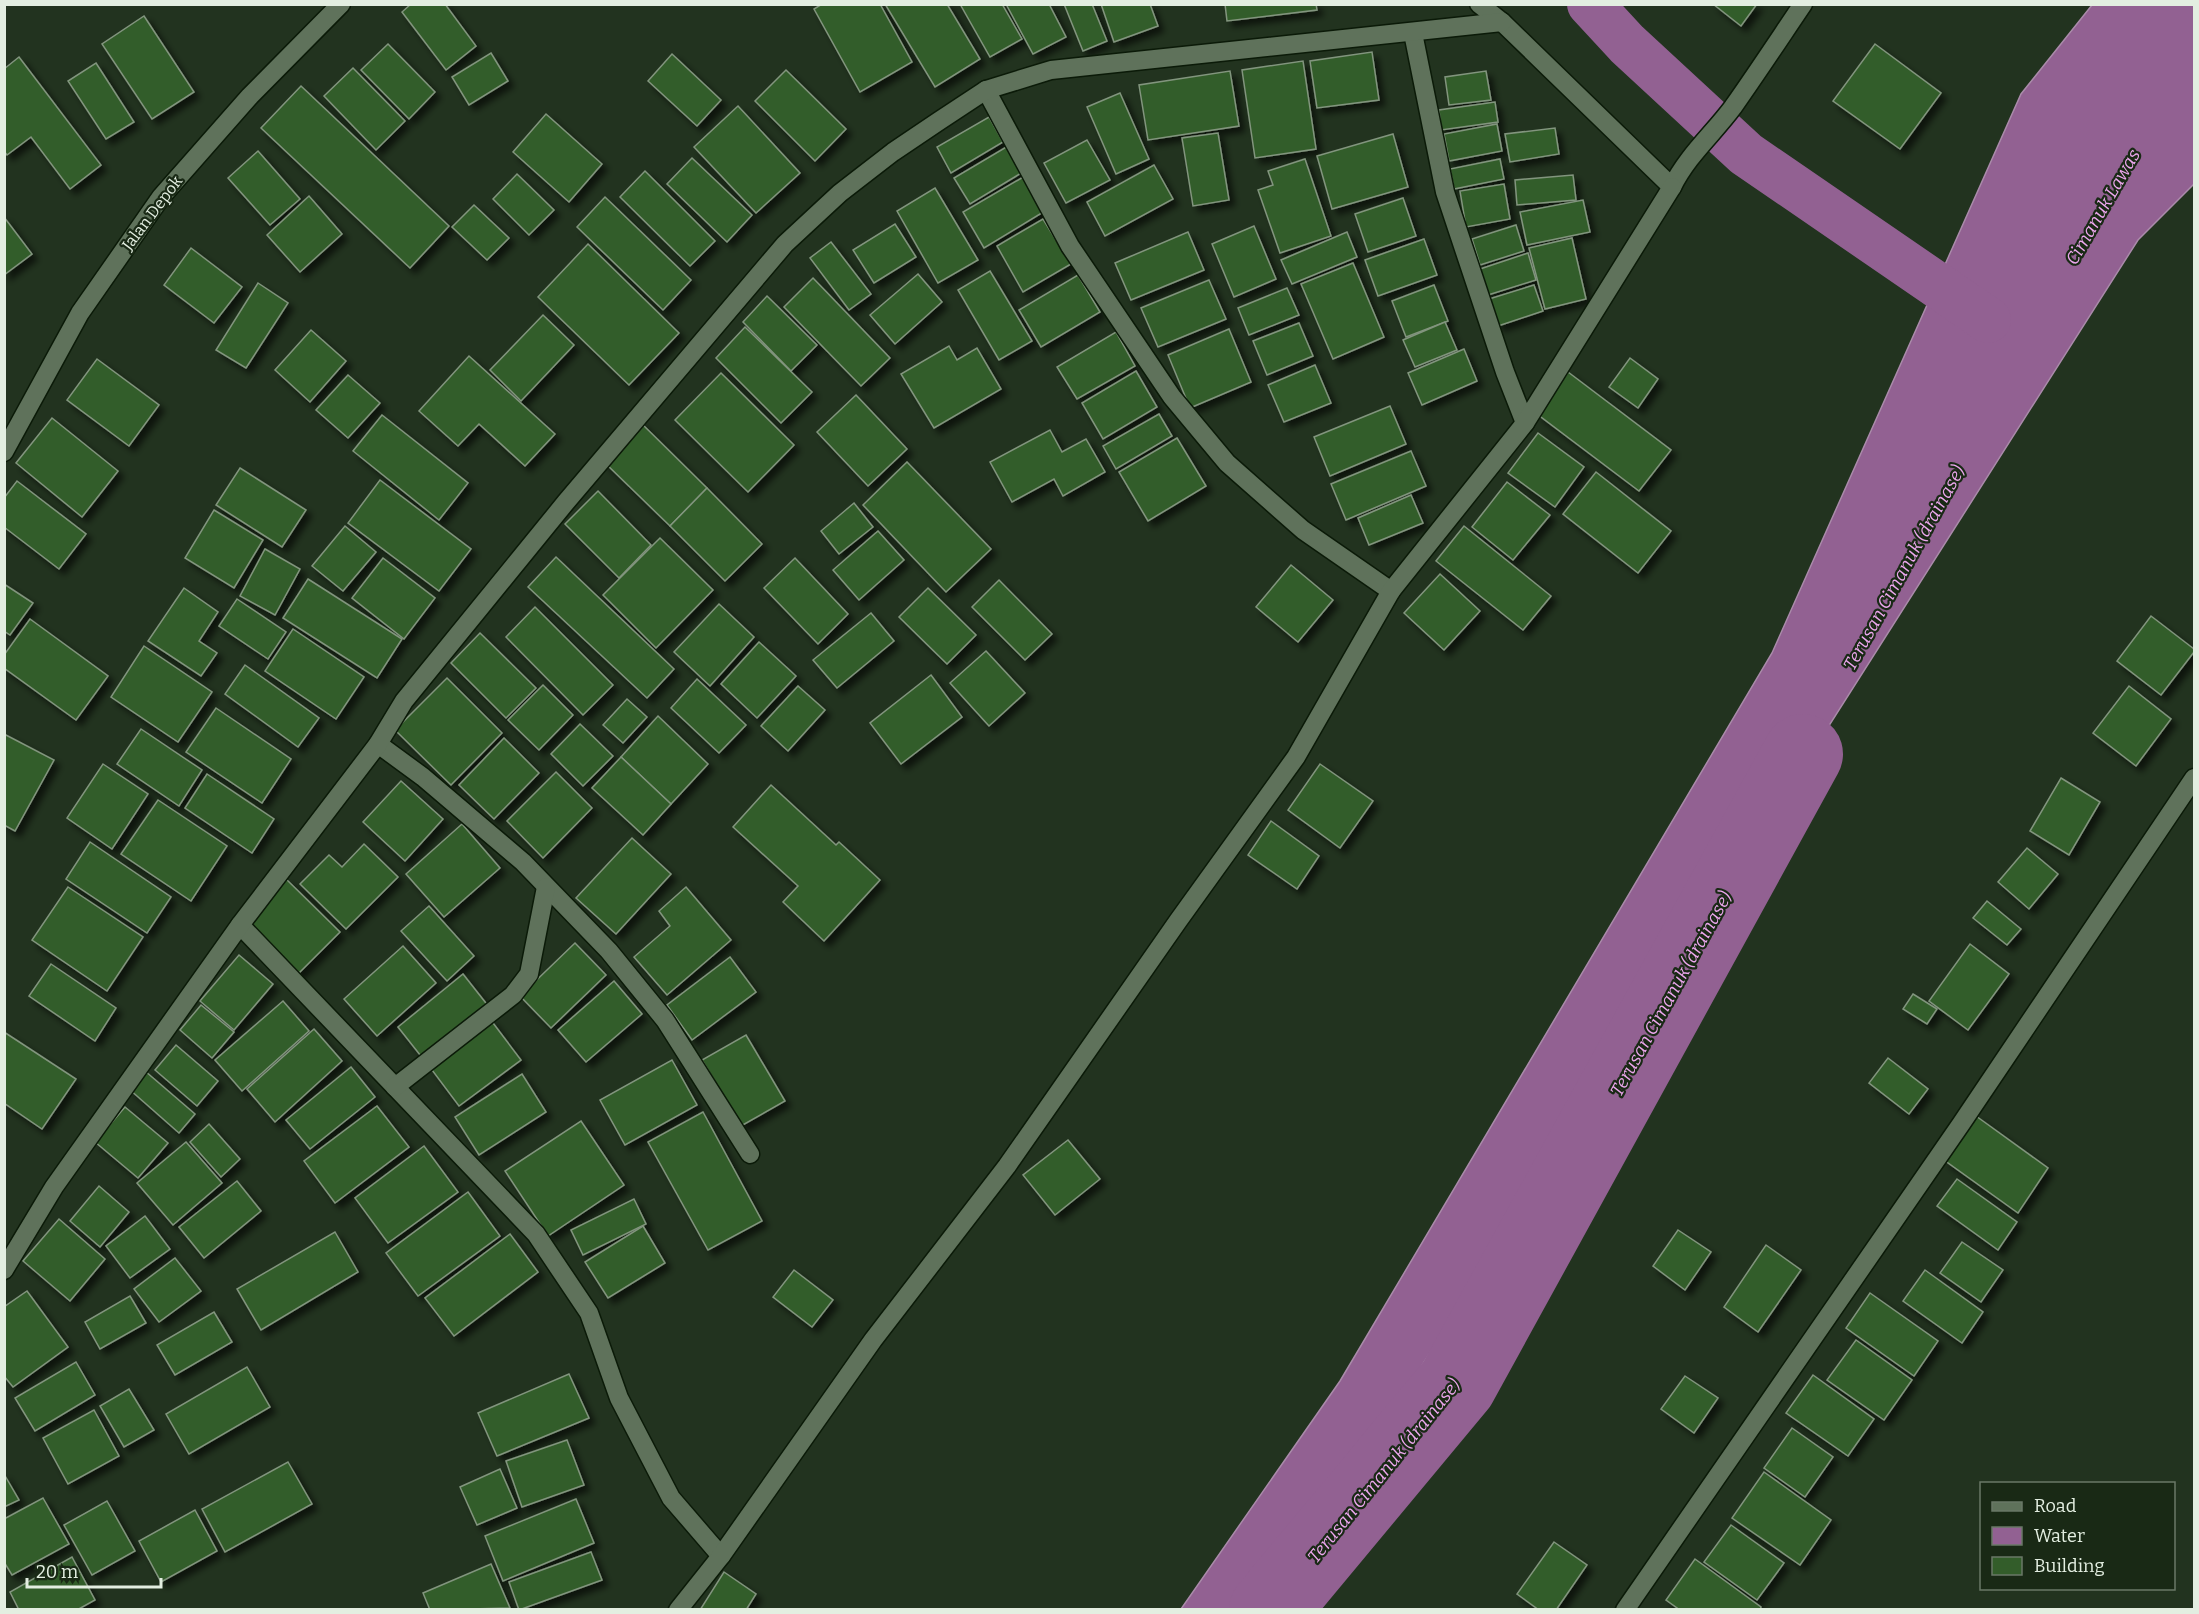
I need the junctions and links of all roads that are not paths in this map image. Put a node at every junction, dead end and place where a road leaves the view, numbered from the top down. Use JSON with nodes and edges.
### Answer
{"nodes":[{"id":1,"x":341,"y":4,"type":"edge"},
{"id":2,"x":1479,"y":4,"type":"edge"},
{"id":3,"x":1803,"y":4,"type":"edge"},
{"id":4,"x":1502,"y":22,"type":"junction"},
{"id":5,"x":1413,"y":33,"type":"junction"},
{"id":6,"x":986,"y":90,"type":"junction"},
{"id":7,"x":1672,"y":187,"type":"junction"},
{"id":8,"x":1525,"y":423,"type":"junction"},
{"id":9,"x":4,"y":452,"type":"edge"},
{"id":10,"x":1391,"y":591,"type":"junction"},
{"id":11,"x":378,"y":744,"type":"junction"},
{"id":12,"x":2194,"y":778,"type":"edge"},
{"id":13,"x":546,"y":886,"type":"junction"},
{"id":14,"x":240,"y":925,"type":"junction"},
{"id":15,"x":395,"y":1087,"type":"junction"},
{"id":16,"x":750,"y":1154,"type":"dead end"},
{"id":17,"x":4,"y":1270,"type":"edge"},
{"id":18,"x":721,"y":1556,"type":"junction"},
{"id":19,"x":678,"y":1610,"type":"edge"},
{"id":20,"x":1625,"y":1610,"type":"edge"}],
"edges":[{"from":1,"to":9,"type":"street","name":"Jalan Depok"},
{"from":2,"to":4,"type":"street"},
{"from":3,"to":7,"type":"street"},
{"from":4,"to":5,"type":"street"},
{"from":4,"to":7,"type":"street"},
{"from":5,"to":6,"type":"street"},
{"from":5,"to":8,"type":"street"},
{"from":6,"to":10,"type":"street"},
{"from":6,"to":11,"type":"street"},
{"from":7,"to":8,"type":"street"},
{"from":8,"to":10,"type":"street"},
{"from":10,"to":18,"type":"street"},
{"from":11,"to":13,"type":"street"},
{"from":11,"to":14,"type":"street"},
{"from":12,"to":20,"type":"street"},
{"from":13,"to":15,"type":"street"},
{"from":13,"to":16,"type":"street"},
{"from":14,"to":15,"type":"street"},
{"from":14,"to":17,"type":"street"},
{"from":15,"to":18,"type":"street"},
{"from":18,"to":19,"type":"street"}]}
